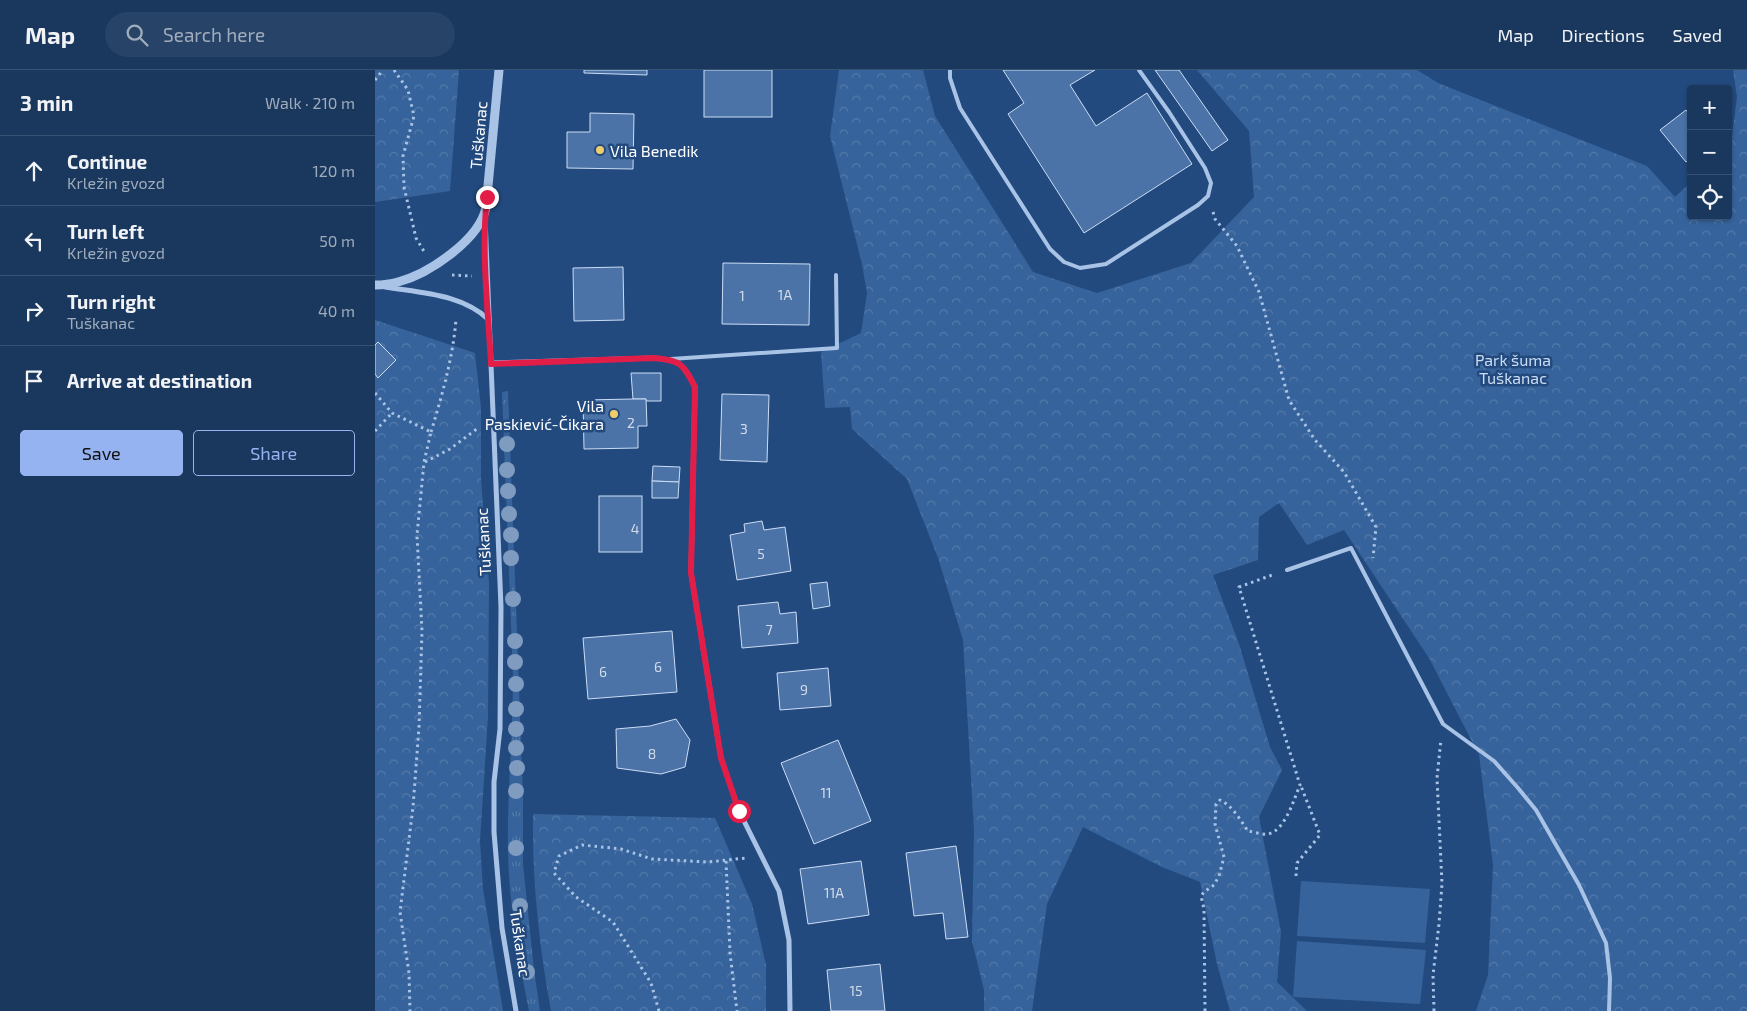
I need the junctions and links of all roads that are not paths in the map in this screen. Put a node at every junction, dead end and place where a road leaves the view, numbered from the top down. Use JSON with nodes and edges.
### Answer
{"nodes":[{"id":1,"x":499,"y":70,"type":"edge"},
{"id":2,"x":950,"y":70,"type":"edge"},
{"id":3,"x":1139,"y":70,"type":"edge"},
{"id":4,"x":485,"y":215,"type":"junction"},
{"id":5,"x":836,"y":275,"type":"dead end"},
{"id":6,"x":375,"y":285,"type":"edge"},
{"id":7,"x":489,"y":320,"type":"junction"},
{"id":8,"x":671,"y":359,"type":"junction"},
{"id":9,"x":491,"y":364,"type":"junction"},
{"id":10,"x":1287,"y":570,"type":"road end"},
{"id":11,"x":516,"y":1011,"type":"edge"},
{"id":12,"x":790,"y":1011,"type":"edge"},
{"id":13,"x":1609,"y":1011,"type":"edge"}],
"edges":[{"from":1,"to":4,"type":"street","name":"Tuškanac"},
{"from":2,"to":3,"type":"lane"},
{"from":4,"to":6,"type":"street"},
{"from":4,"to":7,"type":"street","name":"Tuškanac"},
{"from":5,"to":8,"type":"lane"},
{"from":6,"to":7,"type":"street"},
{"from":7,"to":9,"type":"street","name":"Tuškanac"},
{"from":8,"to":9,"type":"street"},
{"from":8,"to":12,"type":"street"},
{"from":9,"to":11,"type":"street","name":"Tuškanac"},
{"from":10,"to":13,"type":"lane"}]}
